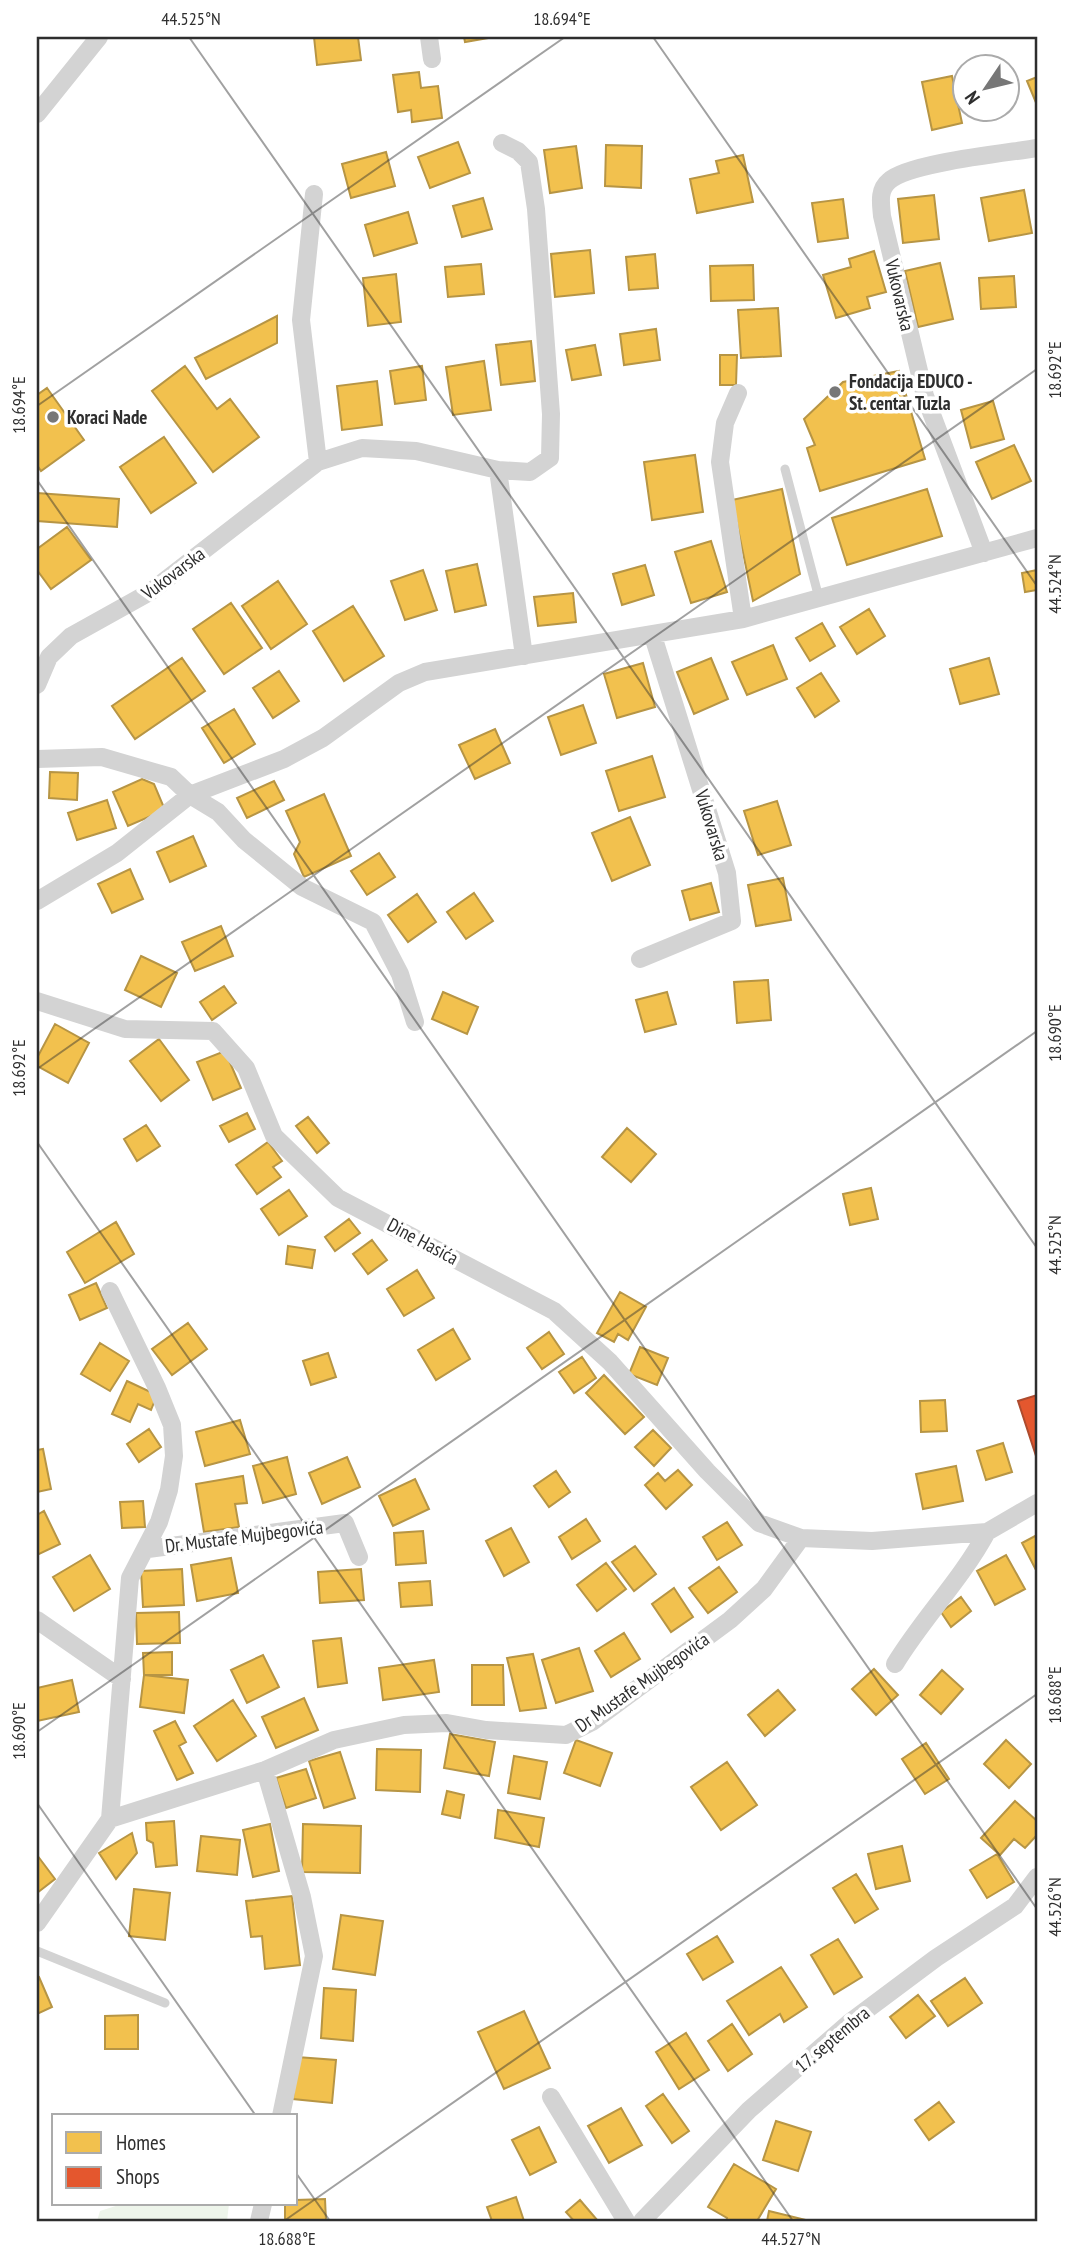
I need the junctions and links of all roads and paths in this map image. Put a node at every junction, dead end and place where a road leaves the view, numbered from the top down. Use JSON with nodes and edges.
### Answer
{"nodes":[{"id":1,"x":99,"y":37,"type":"edge"},
{"id":2,"x":429,"y":37,"type":"edge"},
{"id":3,"x":432,"y":59,"type":"dead end"},
{"id":4,"x":37,"y":114,"type":"edge"},
{"id":5,"x":502,"y":143,"type":"dead end"},
{"id":6,"x":1037,"y":148,"type":"edge"},
{"id":7,"x":314,"y":194,"type":"dead end"},
{"id":8,"x":738,"y":393,"type":"dead end"},
{"id":9,"x":318,"y":462,"type":"junction"},
{"id":10,"x":785,"y":469,"type":"dead end"},
{"id":11,"x":498,"y":470,"type":"junction"},
{"id":12,"x":1037,"y":538,"type":"edge"},
{"id":13,"x":984,"y":553,"type":"junction"},
{"id":14,"x":819,"y":598,"type":"junction"},
{"id":15,"x":743,"y":620,"type":"junction"},
{"id":16,"x":653,"y":636,"type":"junction"},
{"id":17,"x":523,"y":656,"type":"junction"},
{"id":18,"x":37,"y":685,"type":"edge"},
{"id":19,"x":37,"y":759,"type":"edge"},
{"id":20,"x":190,"y":795,"type":"junction"},
{"id":21,"x":37,"y":901,"type":"edge"},
{"id":22,"x":640,"y":959,"type":"dead end"},
{"id":23,"x":37,"y":1001,"type":"edge"},
{"id":24,"x":415,"y":1022,"type":"dead end"},
{"id":25,"x":110,"y":1291,"type":"dead end"},
{"id":26,"x":1037,"y":1503,"type":"edge"},
{"id":27,"x":987,"y":1532,"type":"junction"},
{"id":28,"x":801,"y":1538,"type":"junction"},
{"id":29,"x":148,"y":1549,"type":"junction"},
{"id":30,"x":359,"y":1557,"type":"dead end"},
{"id":31,"x":37,"y":1620,"type":"edge"},
{"id":32,"x":895,"y":1664,"type":"dead end"},
{"id":33,"x":122,"y":1679,"type":"junction"},
{"id":34,"x":265,"y":1770,"type":"junction"},
{"id":35,"x":110,"y":1819,"type":"junction"},
{"id":36,"x":1037,"y":1877,"type":"edge"},
{"id":37,"x":37,"y":1923,"type":"edge"},
{"id":38,"x":37,"y":1951,"type":"edge"},
{"id":39,"x":165,"y":2003,"type":"dead end"},
{"id":40,"x":551,"y":2098,"type":"dead end"},
{"id":41,"x":281,"y":2114,"type":"edge"},
{"id":42,"x":625,"y":2221,"type":"edge"},
{"id":43,"x":642,"y":2221,"type":"edge"}],
"edges":[{"from":1,"to":4,"type":"street"},
{"from":2,"to":3,"type":"street"},
{"from":5,"to":11,"type":"street","name":"Vukovarska"},
{"from":6,"to":13,"type":"street","name":"Vukovarska"},
{"from":7,"to":9,"type":"street"},
{"from":8,"to":15,"type":"street"},
{"from":9,"to":11,"type":"street","name":"Vukovarska"},
{"from":9,"to":18,"type":"street","name":"Vukovarska"},
{"from":10,"to":14,"type":"lane"},
{"from":11,"to":17,"type":"street"},
{"from":12,"to":13,"type":"street"},
{"from":13,"to":14,"type":"street"},
{"from":14,"to":15,"type":"street"},
{"from":15,"to":16,"type":"street"},
{"from":16,"to":17,"type":"street"},
{"from":16,"to":22,"type":"street","name":"Vukovarska"},
{"from":17,"to":20,"type":"street"},
{"from":19,"to":20,"type":"street"},
{"from":20,"to":21,"type":"street"},
{"from":20,"to":24,"type":"street"},
{"from":23,"to":28,"type":"street","name":"Dine Hasića"},
{"from":25,"to":29,"type":"street"},
{"from":26,"to":27,"type":"street"},
{"from":27,"to":28,"type":"street"},
{"from":27,"to":32,"type":"street"},
{"from":28,"to":34,"type":"street","name":"Dr Mustafe Mujbegovića"},
{"from":29,"to":30,"type":"street","name":"Dr. Mustafe Mujbegovića"},
{"from":29,"to":33,"type":"street"},
{"from":31,"to":33,"type":"street"},
{"from":33,"to":35,"type":"street"},
{"from":34,"to":35,"type":"street","name":"Dr Mustafe Mujbegovića"},
{"from":34,"to":41,"type":"street"},
{"from":35,"to":37,"type":"street"},
{"from":36,"to":43,"type":"street","name":"17. septembra"},
{"from":38,"to":39,"type":"lane"},
{"from":40,"to":42,"type":"street"}]}
